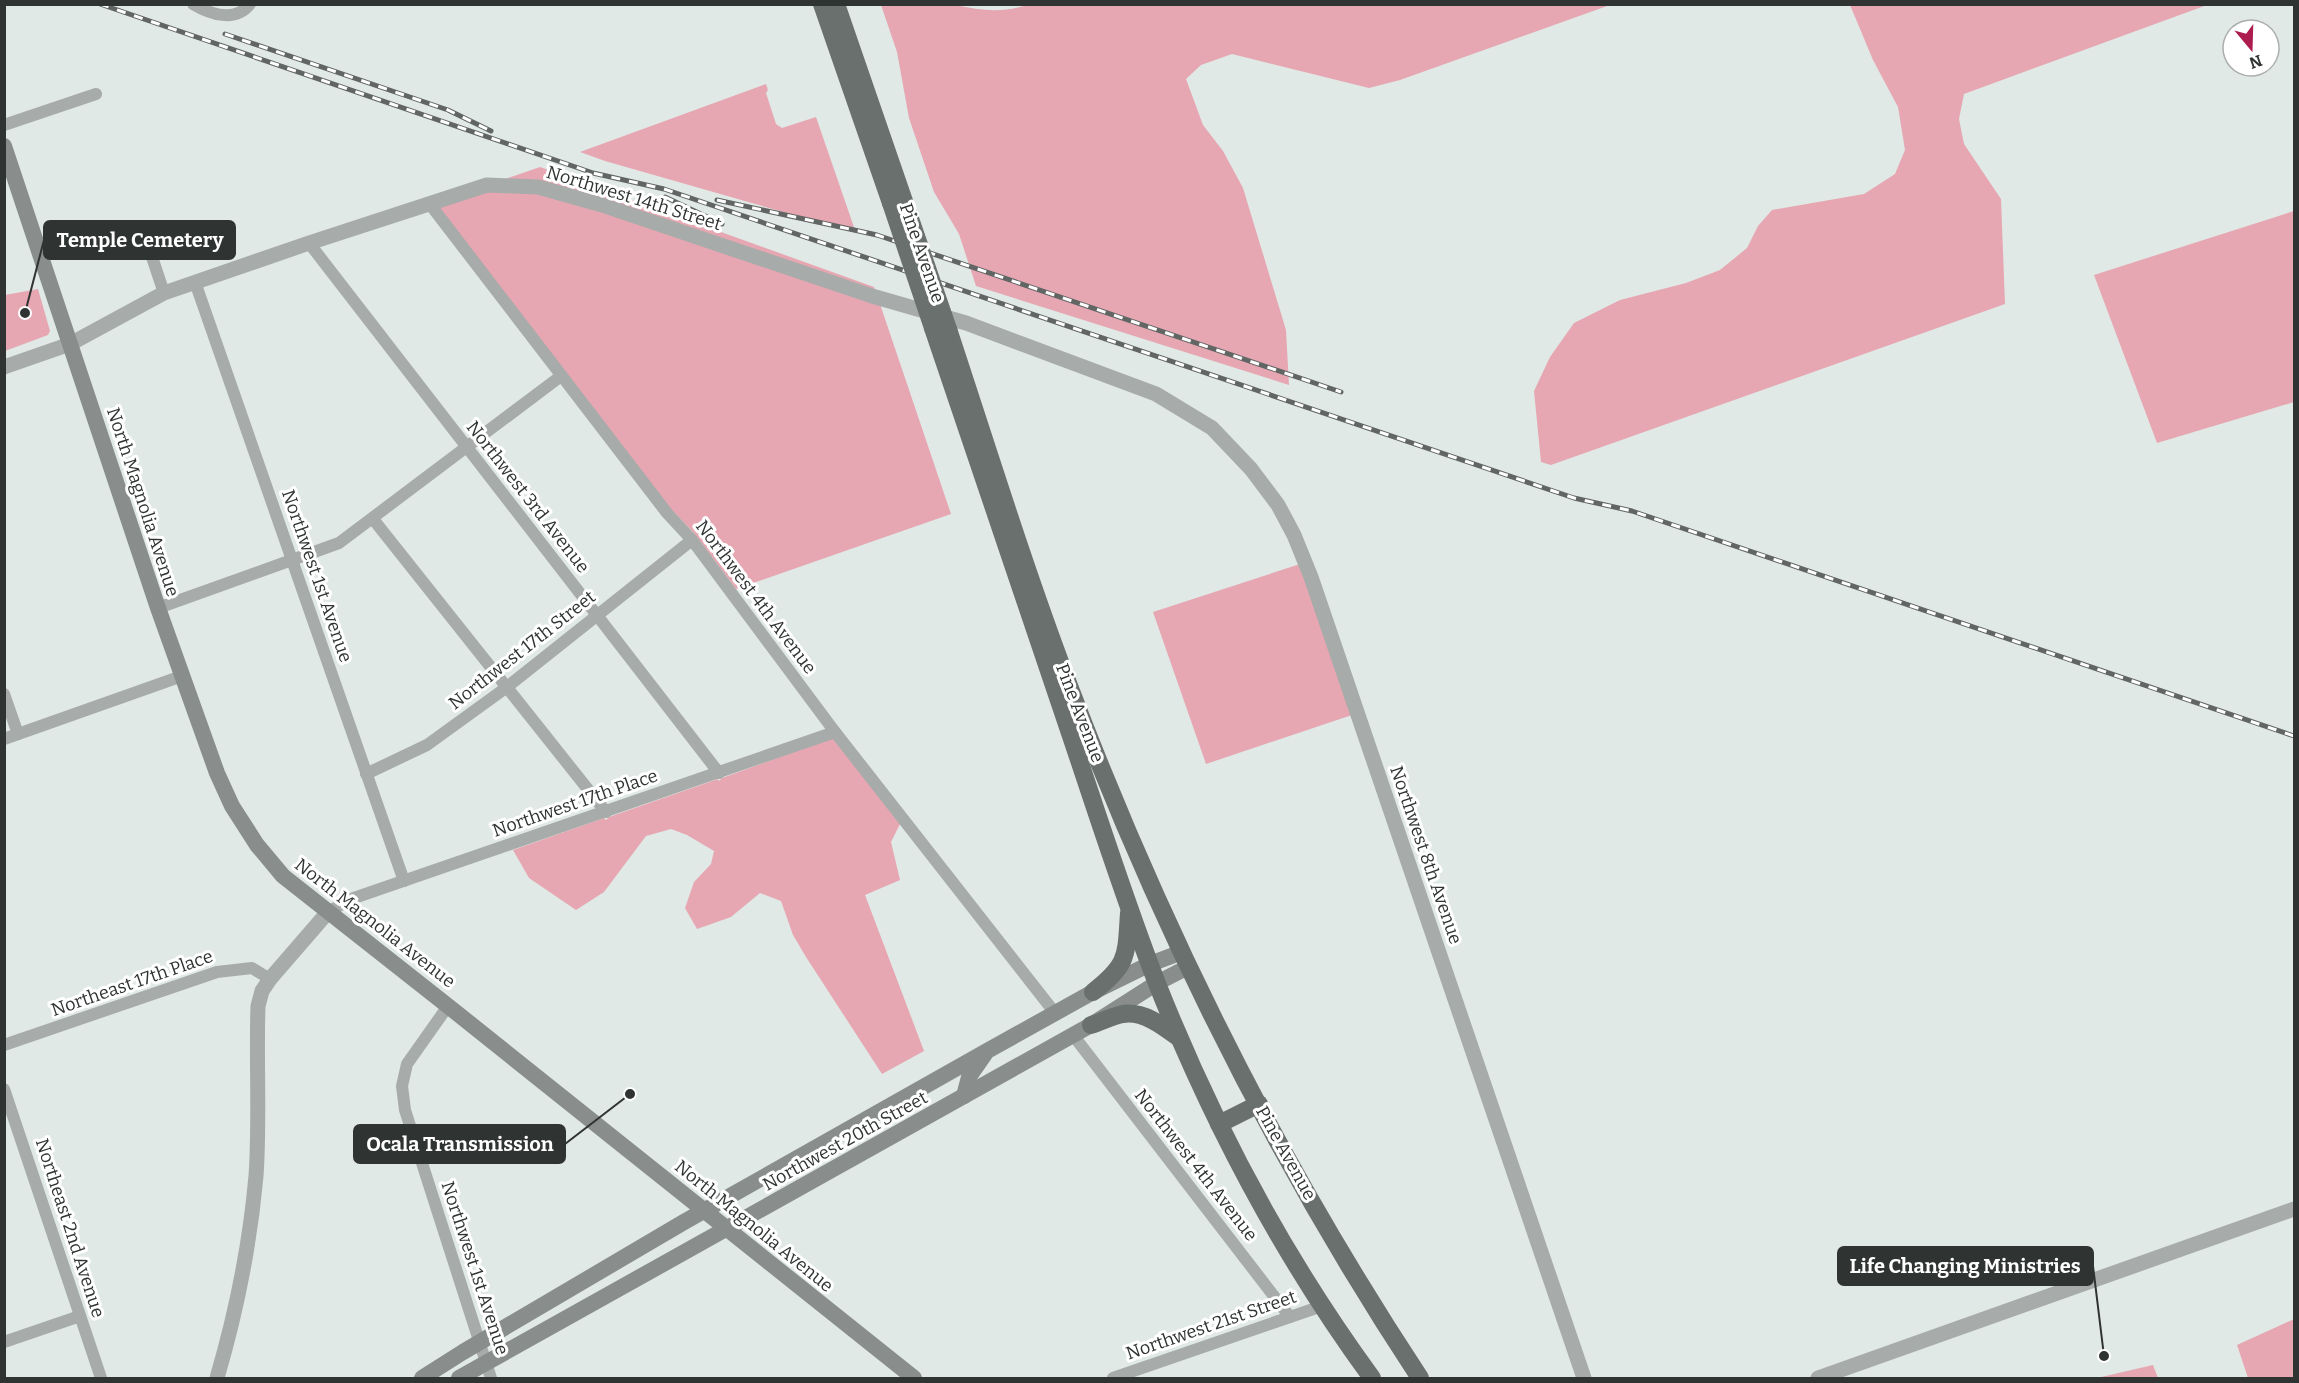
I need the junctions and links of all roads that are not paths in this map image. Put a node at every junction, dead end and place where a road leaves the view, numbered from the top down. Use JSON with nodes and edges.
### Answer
{"nodes":[{"id":1,"x":193,"y":4,"type":"edge"},
{"id":2,"x":250,"y":4,"type":"edge"},
{"id":3,"x":822,"y":4,"type":"edge"},
{"id":4,"x":836,"y":4,"type":"edge"},
{"id":5,"x":96,"y":94,"type":"dead end"},
{"id":6,"x":4,"y":125,"type":"edge"},
{"id":7,"x":4,"y":146,"type":"edge"},
{"id":8,"x":429,"y":203,"type":"junction"},
{"id":9,"x":899,"y":206,"type":"junction"},
{"id":10,"x":309,"y":243,"type":"junction"},
{"id":11,"x":152,"y":257,"type":"dead end"},
{"id":12,"x":195,"y":282,"type":"junction"},
{"id":13,"x":164,"y":293,"type":"junction"},
{"id":14,"x":941,"y":330,"type":"junction"},
{"id":15,"x":70,"y":344,"type":"junction"},
{"id":16,"x":4,"y":368,"type":"edge"},
{"id":17,"x":561,"y":376,"type":"junction"},
{"id":18,"x":1156,"y":394,"type":"joint"},
{"id":19,"x":466,"y":446,"type":"junction"},
{"id":20,"x":373,"y":519,"type":"junction"},
{"id":21,"x":692,"y":540,"type":"junction"},
{"id":22,"x":292,"y":560,"type":"junction"},
{"id":23,"x":158,"y":608,"type":"junction"},
{"id":24,"x":596,"y":615,"type":"junction"},
{"id":25,"x":182,"y":676,"type":"junction"},
{"id":26,"x":507,"y":687,"type":"junction"},
{"id":27,"x":4,"y":694,"type":"edge"},
{"id":28,"x":835,"y":732,"type":"junction"},
{"id":29,"x":18,"y":734,"type":"junction"},
{"id":30,"x":4,"y":739,"type":"edge"},
{"id":31,"x":1104,"y":772,"type":"junction"},
{"id":32,"x":719,"y":773,"type":"junction"},
{"id":33,"x":366,"y":774,"type":"junction"},
{"id":34,"x":1085,"y":778,"type":"junction"},
{"id":35,"x":606,"y":812,"type":"junction"},
{"id":36,"x":404,"y":881,"type":"junction"},
{"id":37,"x":1130,"y":905,"type":"junction"},
{"id":38,"x":328,"y":912,"type":"junction"},
{"id":39,"x":1185,"y":959,"type":"junction"},
{"id":40,"x":1150,"y":964,"type":"junction"},
{"id":41,"x":270,"y":979,"type":"junction"},
{"id":42,"x":1157,"y":983,"type":"junction"},
{"id":43,"x":1093,"y":992,"type":"junction"},
{"id":44,"x":448,"y":1006,"type":"junction"},
{"id":45,"x":1055,"y":1013,"type":"junction"},
{"id":46,"x":1091,"y":1025,"type":"junction"},
{"id":47,"x":1073,"y":1035,"type":"junction"},
{"id":48,"x":1179,"y":1038,"type":"junction"},
{"id":49,"x":4,"y":1045,"type":"edge"},
{"id":50,"x":987,"y":1051,"type":"junction"},
{"id":51,"x":4,"y":1089,"type":"edge"},
{"id":52,"x":964,"y":1096,"type":"junction"},
{"id":53,"x":1259,"y":1104,"type":"junction"},
{"id":54,"x":1219,"y":1124,"type":"junction"},
{"id":55,"x":2295,"y":1209,"type":"edge"},
{"id":56,"x":704,"y":1211,"type":"junction"},
{"id":57,"x":727,"y":1230,"type":"junction"},
{"id":58,"x":1322,"y":1306,"type":"junction"},
{"id":59,"x":80,"y":1316,"type":"junction"},
{"id":60,"x":1290,"y":1317,"type":"junction"},
{"id":61,"x":4,"y":1342,"type":"edge"},
{"id":62,"x":480,"y":1342,"type":"junction"},
{"id":63,"x":489,"y":1371,"type":"edge"},
{"id":64,"x":101,"y":1378,"type":"edge"},
{"id":65,"x":217,"y":1378,"type":"edge"},
{"id":66,"x":422,"y":1378,"type":"edge"},
{"id":67,"x":459,"y":1378,"type":"edge"},
{"id":68,"x":914,"y":1378,"type":"edge"},
{"id":69,"x":1113,"y":1378,"type":"edge"},
{"id":70,"x":1372,"y":1378,"type":"edge"},
{"id":71,"x":1420,"y":1378,"type":"edge"},
{"id":72,"x":1584,"y":1378,"type":"edge"},
{"id":73,"x":1818,"y":1378,"type":"edge"}],
"edges":[{"from":1,"to":2,"type":"street"},
{"from":3,"to":9,"type":"highway","name":"Pine Avenue"},
{"from":4,"to":9,"type":"highway","name":"Pine Avenue"},
{"from":5,"to":6,"type":"street"},
{"from":7,"to":15,"type":"main road","name":"North Magnolia Avenue"},
{"from":8,"to":10,"type":"street","name":"Northwest 14th Street"},
{"from":8,"to":17,"type":"street","name":"Northwest 4th Avenue"},
{"from":8,"to":18,"type":"street","name":"Northwest 14th Street"},
{"from":9,"to":14,"type":"highway","name":"Pine Avenue","bridge":true},
{"from":10,"to":12,"type":"street","name":"Northwest 14th Street"},
{"from":10,"to":19,"type":"street","name":"Northwest 3rd Avenue"},
{"from":11,"to":13,"type":"street"},
{"from":12,"to":13,"type":"street","name":"Northwest 14th Street"},
{"from":12,"to":22,"type":"street","name":"Northwest 1st Avenue"},
{"from":13,"to":15,"type":"street","name":"Northwest 14th Street"},
{"from":14,"to":31,"type":"highway","name":"Pine Avenue"},
{"from":14,"to":34,"type":"highway","name":"Pine Avenue"},
{"from":15,"to":16,"type":"street","name":"Northwest 14th Street"},
{"from":15,"to":23,"type":"main road","name":"North Magnolia Avenue"},
{"from":17,"to":19,"type":"street"},
{"from":17,"to":21,"type":"street","name":"Northwest 4th Avenue"},
{"from":18,"to":72,"type":"street","name":"Northwest 8th Avenue"},
{"from":19,"to":20,"type":"street"},
{"from":19,"to":24,"type":"street","name":"Northwest 3rd Avenue"},
{"from":20,"to":22,"type":"street"},
{"from":20,"to":26,"type":"street"},
{"from":21,"to":24,"type":"street","name":"Northwest 17th Street"},
{"from":21,"to":28,"type":"street","name":"Northwest 4th Avenue"},
{"from":22,"to":23,"type":"street"},
{"from":22,"to":33,"type":"street","name":"Northwest 1st Avenue"},
{"from":23,"to":25,"type":"main road","name":"North Magnolia Avenue"},
{"from":24,"to":26,"type":"street","name":"Northwest 17th Street"},
{"from":24,"to":32,"type":"street","name":"Northwest 3rd Avenue"},
{"from":25,"to":29,"type":"street"},
{"from":25,"to":38,"type":"main road","name":"North Magnolia Avenue"},
{"from":26,"to":33,"type":"street","name":"Northwest 17th Street"},
{"from":26,"to":35,"type":"street"},
{"from":27,"to":29,"type":"street"},
{"from":28,"to":32,"type":"street","name":"Northwest 17th Place"},
{"from":28,"to":45,"type":"street","name":"Northwest 4th Avenue"},
{"from":29,"to":30,"type":"street"},
{"from":31,"to":34,"type":"highway"},
{"from":31,"to":39,"type":"highway","name":"Pine Avenue"},
{"from":32,"to":35,"type":"street","name":"Northwest 17th Place"},
{"from":33,"to":36,"type":"street","name":"Northwest 1st Avenue"},
{"from":34,"to":37,"type":"highway","name":"Pine Avenue"},
{"from":35,"to":36,"type":"street","name":"Northwest 17th Place"},
{"from":36,"to":38,"type":"street","name":"Northwest 17th Place"},
{"from":37,"to":40,"type":"highway","name":"Pine Avenue"},
{"from":37,"to":43,"type":"highway"},
{"from":38,"to":41,"type":"street"},
{"from":38,"to":44,"type":"main road","name":"North Magnolia Avenue"},
{"from":39,"to":40,"type":"main road","name":"Northwest 20th Street"},
{"from":39,"to":42,"type":"main road","name":"Northwest 20th Street"},
{"from":39,"to":53,"type":"highway","name":"Pine Avenue"},
{"from":40,"to":42,"type":"highway","name":"Pine Avenue"},
{"from":40,"to":43,"type":"main road","name":"Northwest 20th Street"},
{"from":41,"to":49,"type":"street","name":"Northeast 17th Place"},
{"from":41,"to":65,"type":"street"},
{"from":42,"to":46,"type":"main road","name":"Northwest 20th Street"},
{"from":42,"to":48,"type":"highway","name":"Pine Avenue"},
{"from":43,"to":45,"type":"main road","name":"Northwest 20th Street"},
{"from":44,"to":56,"type":"main road","name":"North Magnolia Avenue"},
{"from":44,"to":62,"type":"street","name":"Northwest 1st Avenue"},
{"from":45,"to":50,"type":"main road","name":"Northwest 20th Street"},
{"from":46,"to":47,"type":"main road","name":"Northwest 20th Street"},
{"from":46,"to":48,"type":"highway"},
{"from":47,"to":52,"type":"main road","name":"Northwest 20th Street"},
{"from":47,"to":60,"type":"street","name":"Northwest 4th Avenue"},
{"from":48,"to":54,"type":"highway","name":"Pine Avenue"},
{"from":50,"to":52,"type":"main road"},
{"from":50,"to":56,"type":"main road","name":"Northwest 20th Street"},
{"from":51,"to":59,"type":"street","name":"Northeast 2nd Avenue"},
{"from":52,"to":57,"type":"main road","name":"Northwest 20th Street"},
{"from":53,"to":54,"type":"highway"},
{"from":53,"to":71,"type":"highway","name":"Pine Avenue"},
{"from":54,"to":58,"type":"highway","name":"Pine Avenue"},
{"from":55,"to":73,"type":"street"},
{"from":56,"to":57,"type":"main road","name":"North Magnolia Avenue"},
{"from":56,"to":62,"type":"main road","name":"Northwest 20th Street"},
{"from":57,"to":63,"type":"main road","name":"Northwest 20th Street"},
{"from":57,"to":68,"type":"main road","name":"North Magnolia Avenue"},
{"from":58,"to":60,"type":"street","name":"Northwest 21st Street"},
{"from":58,"to":70,"type":"highway","name":"Pine Avenue"},
{"from":59,"to":61,"type":"street"},
{"from":59,"to":64,"type":"street","name":"Northeast 2nd Avenue"},
{"from":60,"to":69,"type":"street","name":"Northwest 21st Street"},
{"from":62,"to":63,"type":"street","name":"Northwest 1st Avenue"},
{"from":62,"to":66,"type":"main road","name":"Northwest 20th Street"},
{"from":63,"to":67,"type":"main road","name":"Northwest 20th Street"}]}
